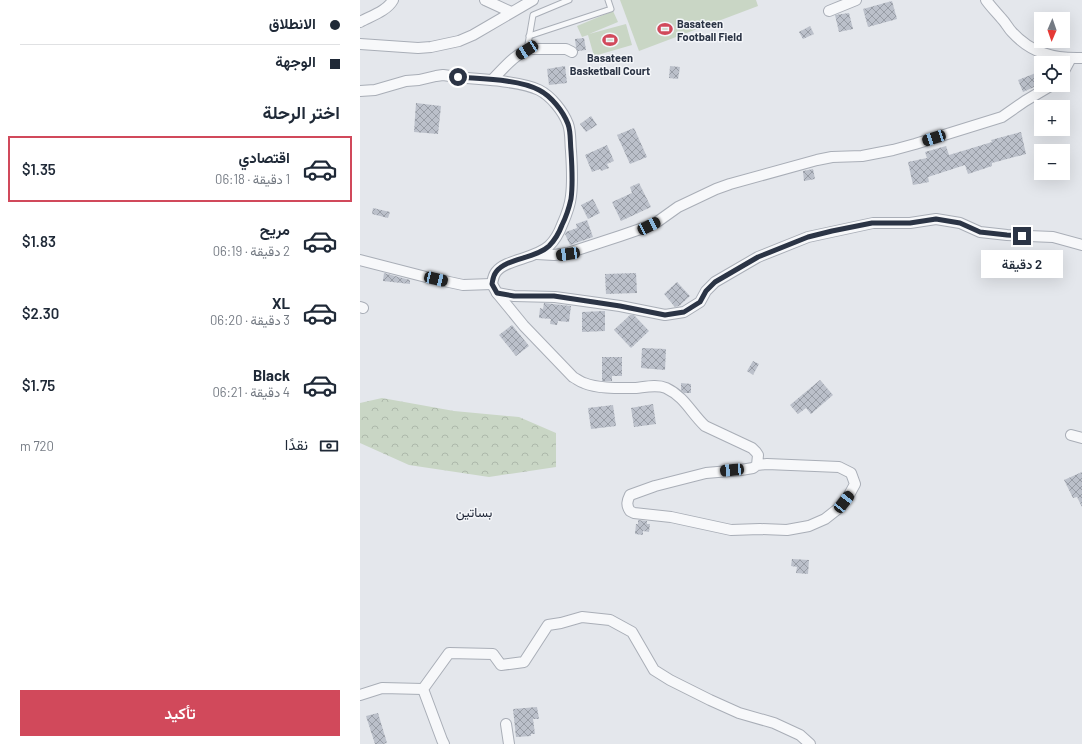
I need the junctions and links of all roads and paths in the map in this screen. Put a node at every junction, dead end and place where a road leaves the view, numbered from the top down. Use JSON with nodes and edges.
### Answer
{"nodes":[{"id":1,"x":393,"y":0,"type":"edge"},
{"id":2,"x":485,"y":0,"type":"edge"},
{"id":3,"x":533,"y":0,"type":"edge"},
{"id":4,"x":569,"y":0,"type":"edge"},
{"id":5,"x":608,"y":0,"type":"edge"},
{"id":6,"x":856,"y":0,"type":"edge"},
{"id":7,"x":986,"y":0,"type":"edge"},
{"id":8,"x":829,"y":11,"type":"dead end"},
{"id":9,"x":511,"y":12,"type":"junction"},
{"id":10,"x":360,"y":22,"type":"edge"},
{"id":11,"x":529,"y":36,"type":"junction"},
{"id":12,"x":360,"y":44,"type":"edge"},
{"id":13,"x":527,"y":50,"type":"junction"},
{"id":14,"x":572,"y":52,"type":"dead end"},
{"id":15,"x":1071,"y":58,"type":"joint"},
{"id":16,"x":1082,"y":58,"type":"edge"},
{"id":17,"x":492,"y":80,"type":"junction"},
{"id":18,"x":360,"y":91,"type":"edge"},
{"id":19,"x":1040,"y":92,"type":"edge"},
{"id":20,"x":1082,"y":245,"type":"edge"},
{"id":21,"x":537,"y":254,"type":"junction"},
{"id":22,"x":360,"y":260,"type":"edge"},
{"id":23,"x":492,"y":284,"type":"junction"},
{"id":24,"x":497,"y":293,"type":"junction"},
{"id":25,"x":1071,"y":435,"type":"dead end"},
{"id":26,"x":1082,"y":438,"type":"edge"},
{"id":27,"x":757,"y":465,"type":"junction"},
{"id":28,"x":422,"y":689,"type":"junction"},
{"id":29,"x":360,"y":695,"type":"edge"},
{"id":30,"x":506,"y":724,"type":"dead end"},
{"id":31,"x":444,"y":744,"type":"edge"},
{"id":32,"x":509,"y":744,"type":"edge"},
{"id":33,"x":810,"y":744,"type":"edge"}],
"edges":[{"from":1,"to":10,"type":"street"},
{"from":2,"to":9,"type":"street"},
{"from":3,"to":9,"type":"street"},
{"from":4,"to":11,"type":"lane"},
{"from":5,"to":11,"type":"lane"},
{"from":6,"to":8,"type":"street"},
{"from":7,"to":15,"type":"street"},
{"from":9,"to":12,"type":"street"},
{"from":11,"to":13,"type":"lane"},
{"from":13,"to":14,"type":"street"},
{"from":13,"to":17,"type":"street"},
{"from":15,"to":16,"type":"street"},
{"from":17,"to":18,"type":"street"},
{"from":17,"to":21,"type":"street"},
{"from":19,"to":21,"type":"street"},
{"from":20,"to":24,"type":"street"},
{"from":21,"to":23,"type":"street"},
{"from":22,"to":23,"type":"street"},
{"from":23,"to":24,"type":"street"},
{"from":24,"to":27,"type":"street"},
{"from":25,"to":26,"type":"street"},
{"from":27,"to":27,"type":"street"},
{"from":28,"to":29,"type":"street"},
{"from":28,"to":31,"type":"street"},
{"from":28,"to":33,"type":"street"},
{"from":30,"to":32,"type":"street"}]}
